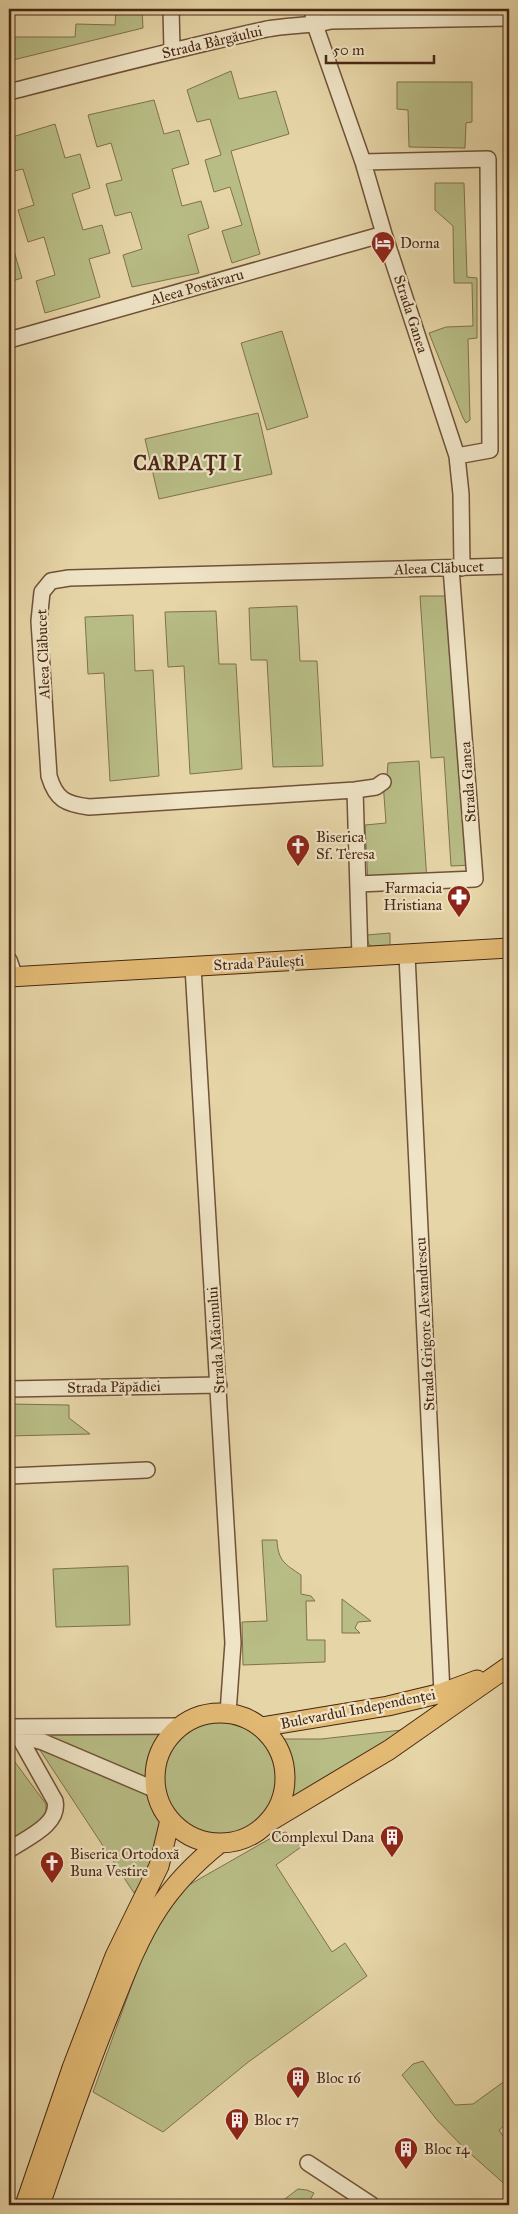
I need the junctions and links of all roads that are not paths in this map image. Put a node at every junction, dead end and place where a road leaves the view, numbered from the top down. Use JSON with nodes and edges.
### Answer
{"nodes":[{"id":1,"x":172,"y":9,"type":"edge"},
{"id":2,"x":312,"y":9,"type":"edge"},
{"id":3,"x":509,"y":18,"type":"edge"},
{"id":4,"x":315,"y":25,"type":"junction"},
{"id":5,"x":172,"y":50,"type":"junction"},
{"id":6,"x":9,"y":92,"type":"edge"},
{"id":7,"x":363,"y":162,"type":"junction"},
{"id":8,"x":384,"y":234,"type":"junction"},
{"id":9,"x":9,"y":340,"type":"edge"},
{"id":10,"x":457,"y":456,"type":"junction"},
{"id":11,"x":509,"y":566,"type":"edge"},
{"id":12,"x":457,"y":568,"type":"junction"},
{"id":13,"x":383,"y":782,"type":"dead end"},
{"id":14,"x":355,"y":790,"type":"junction"},
{"id":15,"x":358,"y":884,"type":"junction"},
{"id":16,"x":509,"y":948,"type":"edge"},
{"id":17,"x":407,"y":955,"type":"junction"},
{"id":18,"x":360,"y":957,"type":"junction"},
{"id":19,"x":193,"y":967,"type":"junction"},
{"id":20,"x":11,"y":971,"type":"edge"},
{"id":21,"x":219,"y":1385,"type":"junction"},
{"id":22,"x":9,"y":1389,"type":"edge"},
{"id":23,"x":147,"y":1470,"type":"dead end"},
{"id":24,"x":9,"y":1476,"type":"edge"},
{"id":25,"x":509,"y":1664,"type":"edge"},
{"id":26,"x":442,"y":1693,"type":"junction"},
{"id":27,"x":228,"y":1713,"type":"junction"},
{"id":28,"x":180,"y":1726,"type":"junction"},
{"id":29,"x":261,"y":1727,"type":"junction"},
{"id":30,"x":12,"y":1732,"type":"edge"},
{"id":31,"x":156,"y":1790,"type":"junction"},
{"id":32,"x":170,"y":1820,"type":"junction"},
{"id":33,"x":268,"y":1822,"type":"junction"},
{"id":34,"x":220,"y":1843,"type":"junction"},
{"id":35,"x":9,"y":1850,"type":"edge"},
{"id":36,"x":79,"y":2070,"type":"junction"},
{"id":37,"x":308,"y":2163,"type":"dead end"},
{"id":38,"x":25,"y":2205,"type":"edge"},
{"id":39,"x":40,"y":2205,"type":"edge"},
{"id":40,"x":372,"y":2205,"type":"edge"}],
"edges":[{"from":1,"to":5,"type":"street"},
{"from":2,"to":4,"type":"street","name":"Strada Ganea"},
{"from":3,"to":4,"type":"street","name":"Strada Bârgăului"},
{"from":4,"to":5,"type":"street","name":"Strada Bârgăului"},
{"from":4,"to":7,"type":"street","name":"Strada Ganea"},
{"from":5,"to":6,"type":"street","name":"Strada Bârgăului"},
{"from":7,"to":8,"type":"street","name":"Strada Ganea"},
{"from":7,"to":10,"type":"street"},
{"from":8,"to":9,"type":"street","name":"Aleea Postăvaru"},
{"from":8,"to":10,"type":"street","name":"Strada Ganea"},
{"from":10,"to":12,"type":"street","name":"Strada Ganea"},
{"from":11,"to":12,"type":"street","name":"Aleea Clăbucet"},
{"from":12,"to":14,"type":"street","name":"Aleea Clăbucet"},
{"from":12,"to":15,"type":"street","name":"Strada Ganea"},
{"from":13,"to":14,"type":"street","name":"Aleea Clăbucet"},
{"from":14,"to":15,"type":"street"},
{"from":15,"to":18,"type":"street"},
{"from":16,"to":17,"type":"main road","name":"Strada Păulești"},
{"from":17,"to":18,"type":"main road","name":"Strada Păulești"},
{"from":17,"to":26,"type":"street","name":"Strada Grigore Alexandrescu"},
{"from":18,"to":19,"type":"main road","name":"Strada Păulești"},
{"from":19,"to":20,"type":"main road","name":"Strada Păulești"},
{"from":19,"to":21,"type":"street","name":"Strada Măcinului"},
{"from":21,"to":22,"type":"street","name":"Strada Păpădiei"},
{"from":21,"to":27,"type":"street","name":"Strada Măcinului"},
{"from":23,"to":24,"type":"street"},
{"from":25,"to":26,"type":"main road","name":"Bulevardul Independenței"},
{"from":25,"to":33,"type":"main road"},
{"from":26,"to":29,"type":"main road","name":"Bulevardul Independenței"},
{"from":27,"to":28,"type":"main road","name":"Bulevardul Independenței"},
{"from":27,"to":29,"type":"main road","name":"Bulevardul Independenței"},
{"from":28,"to":30,"type":"street","name":"Bulevardul Independenței"},
{"from":28,"to":31,"type":"main road","name":"Bulevardul Independenței"},
{"from":29,"to":33,"type":"main road","name":"Bulevardul Independenței"},
{"from":30,"to":31,"type":"street"},
{"from":30,"to":35,"type":"street"},
{"from":31,"to":32,"type":"main road","name":"Bulevardul Independenței"},
{"from":32,"to":34,"type":"main road","name":"Bulevardul Independenței"},
{"from":32,"to":36,"type":"main road"},
{"from":33,"to":34,"type":"main road","name":"Bulevardul Independenței"},
{"from":34,"to":36,"type":"main road"},
{"from":36,"to":38,"type":"main road"},
{"from":36,"to":39,"type":"main road"},
{"from":37,"to":40,"type":"street"}]}
